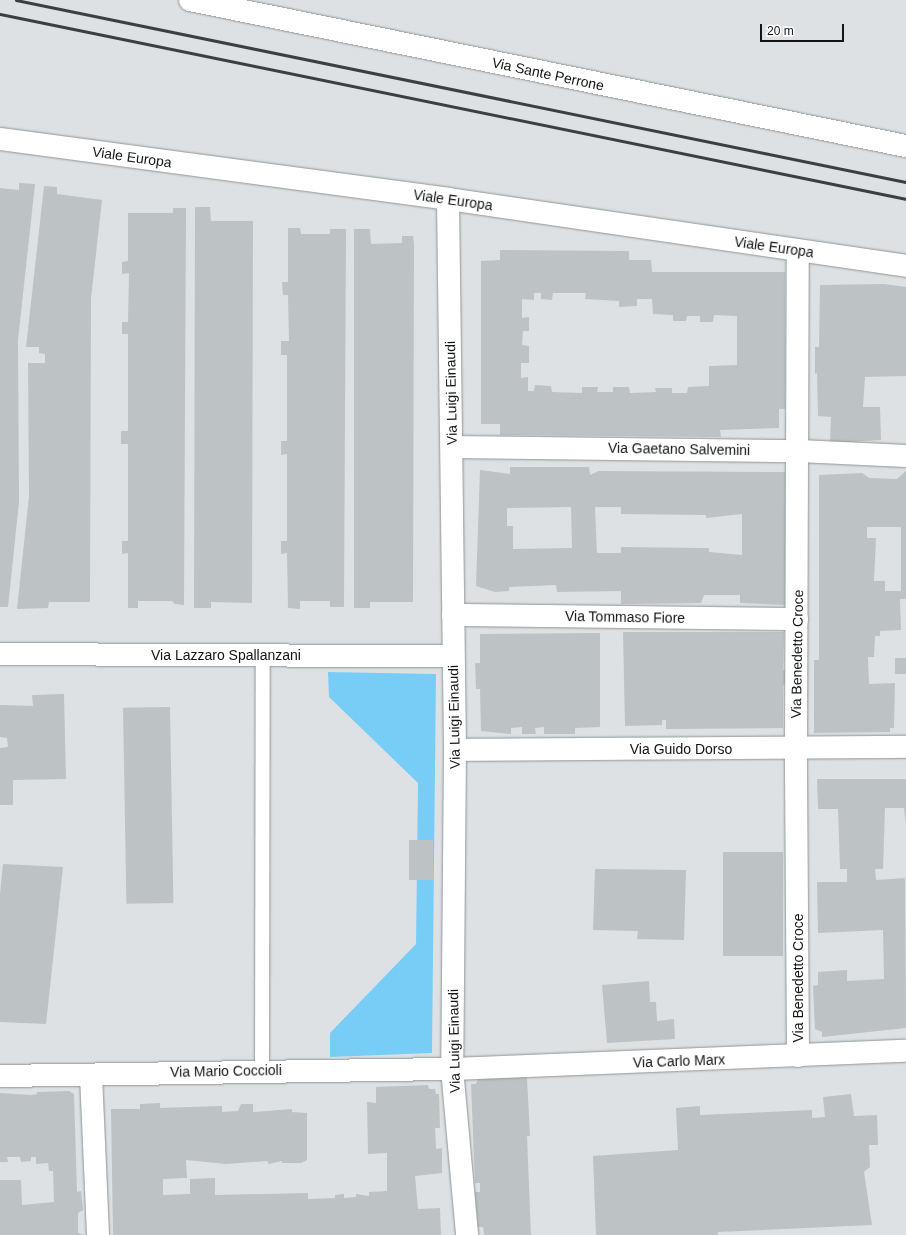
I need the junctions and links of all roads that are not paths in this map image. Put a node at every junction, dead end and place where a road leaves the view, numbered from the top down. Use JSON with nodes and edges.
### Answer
{"nodes":[{"id":1,"x":190,"y":0,"type":"edge"},
{"id":2,"x":0,"y":139,"type":"edge"},
{"id":3,"x":906,"y":146,"type":"edge"},
{"id":4,"x":448,"y":199,"type":"junction"},
{"id":5,"x":798,"y":251,"type":"junction"},
{"id":6,"x":906,"y":266,"type":"edge"},
{"id":7,"x":452,"y":447,"type":"junction"},
{"id":8,"x":799,"y":451,"type":"junction"},
{"id":9,"x":906,"y":456,"type":"edge"},
{"id":10,"x":453,"y":615,"type":"junction"},
{"id":11,"x":797,"y":619,"type":"junction"},
{"id":12,"x":0,"y":654,"type":"edge"},
{"id":13,"x":264,"y":655,"type":"junction"},
{"id":14,"x":453,"y":656,"type":"junction"},
{"id":15,"x":906,"y":747,"type":"edge"},
{"id":16,"x":796,"y":748,"type":"junction"},
{"id":17,"x":455,"y":750,"type":"junction"},
{"id":18,"x":906,"y":1051,"type":"edge"},
{"id":19,"x":798,"y":1056,"type":"junction"},
{"id":20,"x":452,"y":1069,"type":"junction"},
{"id":21,"x":262,"y":1070,"type":"junction"},
{"id":22,"x":90,"y":1075,"type":"junction"},
{"id":23,"x":0,"y":1076,"type":"edge"},
{"id":24,"x":98,"y":1235,"type":"edge"},
{"id":25,"x":467,"y":1235,"type":"edge"}],
"edges":[{"from":1,"to":3,"type":"street","name":"Via Sante Perrone"},
{"from":2,"to":4,"type":"street","name":"Viale Europa"},
{"from":4,"to":5,"type":"street","name":"Viale Europa"},
{"from":4,"to":7,"type":"street","name":"Via Luigi Einaudi"},
{"from":5,"to":6,"type":"street","name":"Viale Europa"},
{"from":5,"to":8,"type":"street","name":"Via Benedetto Croce"},
{"from":7,"to":8,"type":"street","name":"Via Gaetano Salvemini"},
{"from":7,"to":10,"type":"street","name":"Via Luigi Einaudi"},
{"from":8,"to":9,"type":"street","name":"Via Gaetano Salvemini"},
{"from":8,"to":11,"type":"street","name":"Via Benedetto Croce"},
{"from":10,"to":11,"type":"street","name":"Via Tommaso Fiore"},
{"from":10,"to":14,"type":"street","name":"Via Luigi Einaudi"},
{"from":11,"to":16,"type":"street","name":"Via Benedetto Croce"},
{"from":12,"to":13,"type":"street","name":"Via Lazzaro Spallanzani"},
{"from":13,"to":14,"type":"street","name":"Via Lazzaro Spallanzani"},
{"from":13,"to":21,"type":"lane"},
{"from":14,"to":17,"type":"street","name":"Via Luigi Einaudi"},
{"from":15,"to":16,"type":"street","name":"Via Guido Dorso"},
{"from":16,"to":17,"type":"street","name":"Via Guido Dorso"},
{"from":16,"to":19,"type":"street","name":"Via Benedetto Croce"},
{"from":17,"to":20,"type":"street","name":"Via Luigi Einaudi"},
{"from":18,"to":19,"type":"street","name":"Via Carlo Marx"},
{"from":19,"to":20,"type":"street","name":"Via Carlo Marx"},
{"from":20,"to":21,"type":"street","name":"Via Mario Coccioli"},
{"from":20,"to":25,"type":"street","name":"Via Luigi Einaudi"},
{"from":21,"to":22,"type":"street","name":"Via Mario Coccioli"},
{"from":22,"to":23,"type":"street","name":"Via Mario Coccioli"},
{"from":22,"to":24,"type":"street"}]}
